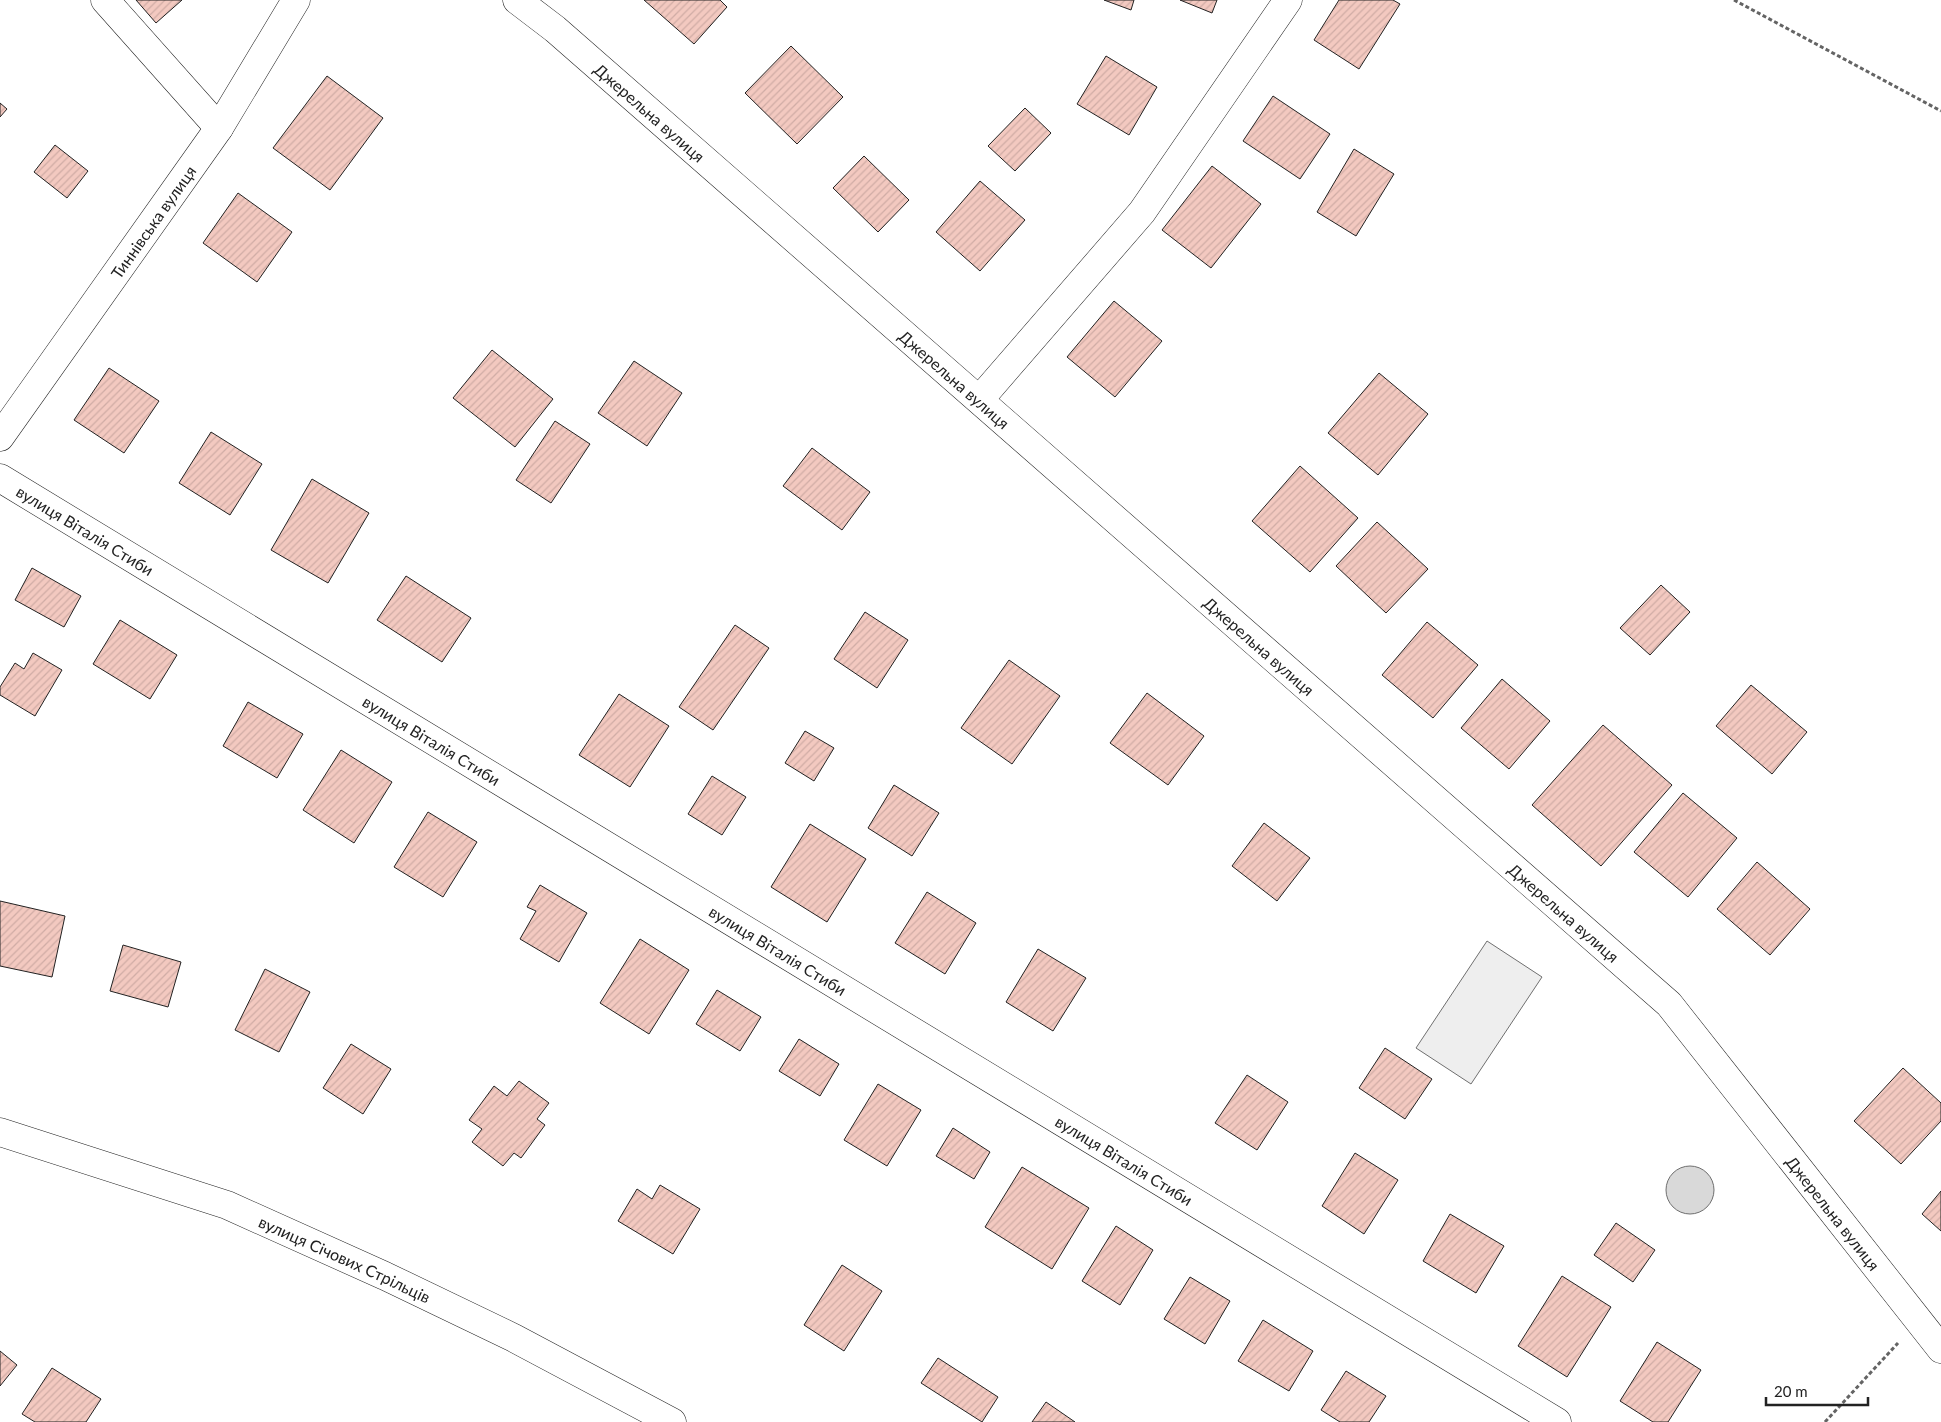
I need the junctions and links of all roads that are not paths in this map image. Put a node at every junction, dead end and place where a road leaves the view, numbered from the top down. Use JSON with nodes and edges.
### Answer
{"nodes":[{"id":1,"x":105,"y":0,"type":"edge"},
{"id":2,"x":296,"y":0,"type":"edge"},
{"id":3,"x":517,"y":0,"type":"edge"},
{"id":4,"x":1288,"y":0,"type":"edge"},
{"id":5,"x":218,"y":128,"type":"junction"},
{"id":6,"x":980,"y":399,"type":"junction"},
{"id":7,"x":0,"y":437,"type":"edge"},
{"id":8,"x":0,"y":478,"type":"edge"},
{"id":9,"x":0,"y":1132,"type":"edge"},
{"id":10,"x":1941,"y":1349,"type":"edge"},
{"id":11,"x":672,"y":1422,"type":"edge"},
{"id":12,"x":1557,"y":1422,"type":"edge"}],
"edges":[{"from":1,"to":5,"type":"street"},
{"from":2,"to":5,"type":"street","name":"Тиннівська вулиця"},
{"from":3,"to":6,"type":"street","name":"Джерельна вулиця"},
{"from":4,"to":6,"type":"street"},
{"from":5,"to":7,"type":"street","name":"Тиннівська вулиця"},
{"from":6,"to":10,"type":"street","name":"Джерельна вулиця"},
{"from":8,"to":12,"type":"street","name":"вулиця Віталія Стиби"},
{"from":9,"to":11,"type":"street","name":"вулиця Січових Стрільців"}]}
